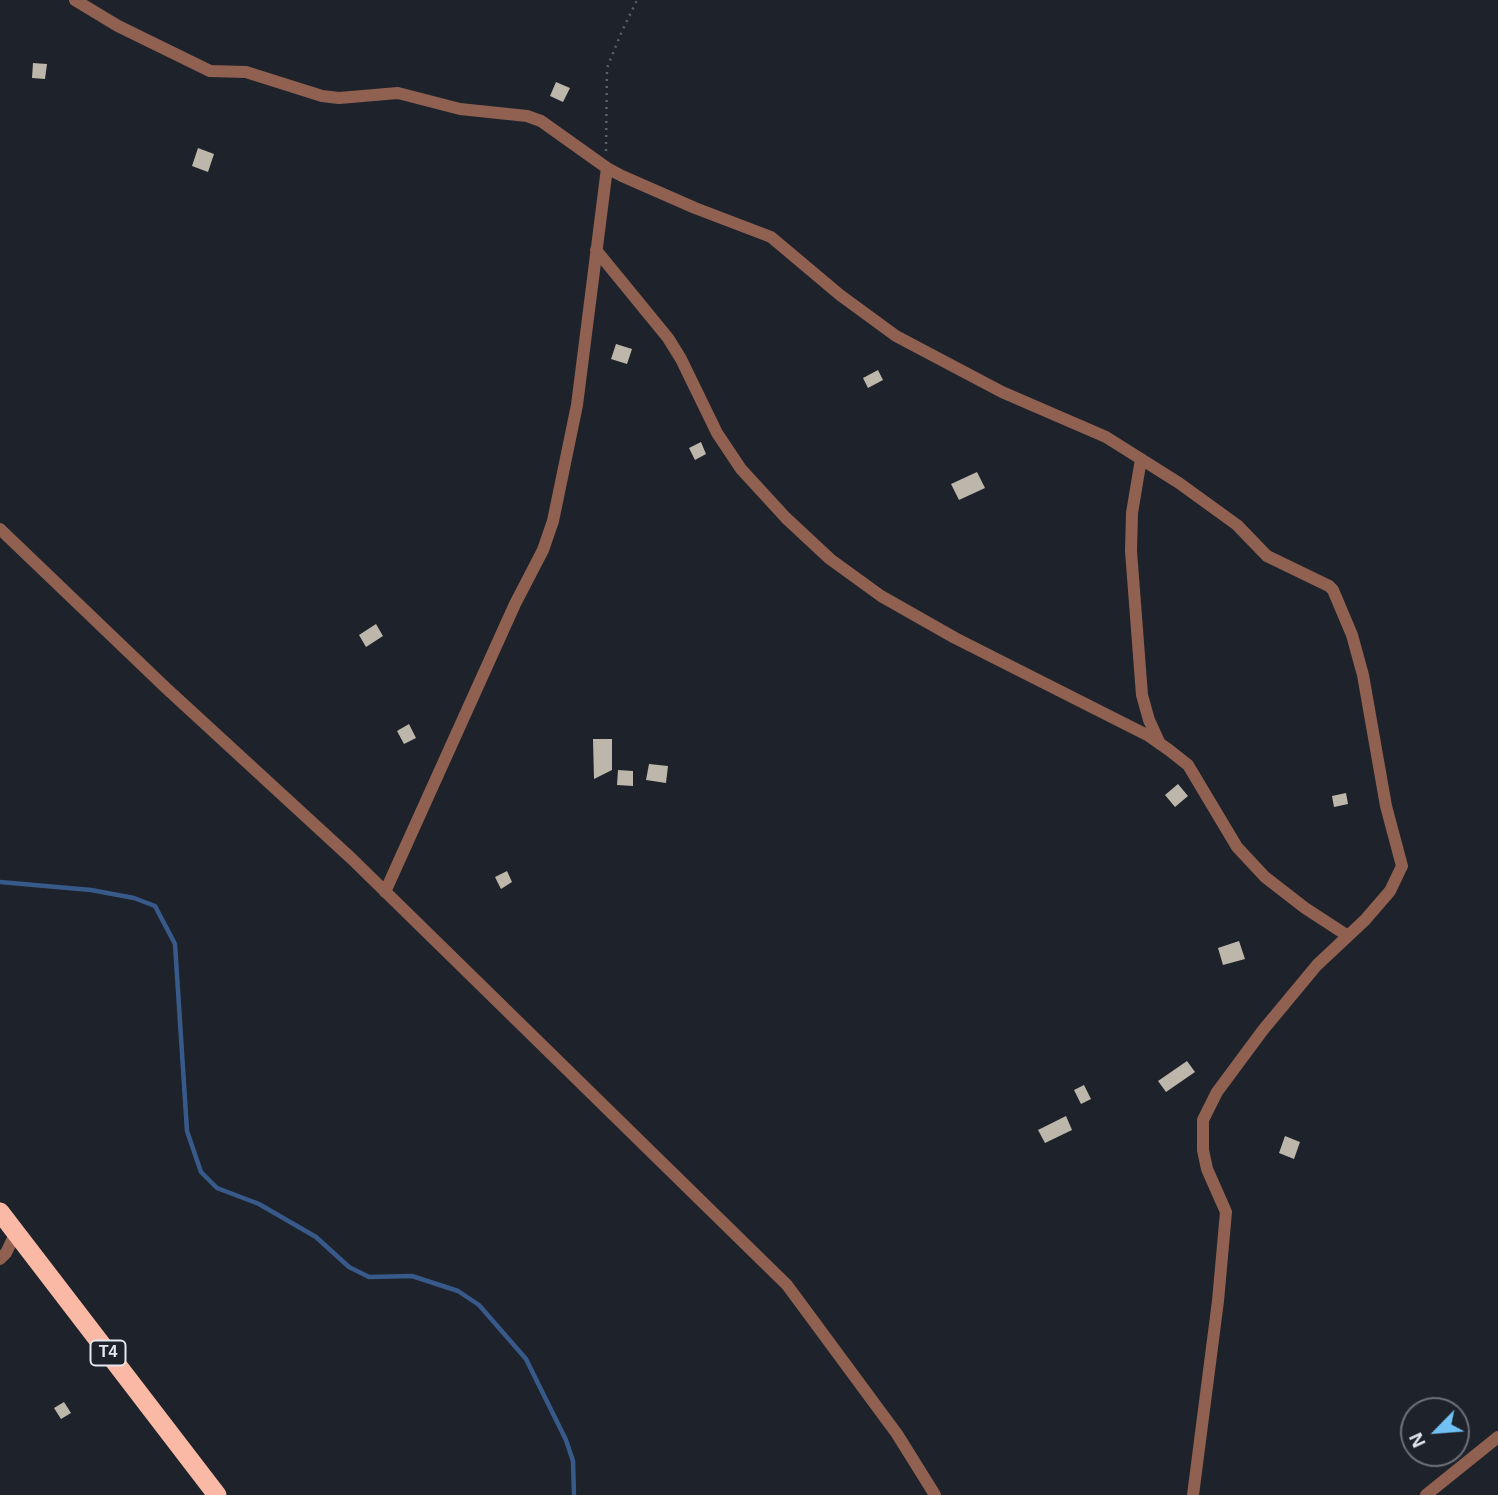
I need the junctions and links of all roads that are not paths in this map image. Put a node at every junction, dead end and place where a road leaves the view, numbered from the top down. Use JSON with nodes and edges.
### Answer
{"nodes":[{"id":1,"x":75,"y":0,"type":"edge"},
{"id":2,"x":607,"y":168,"type":"junction"},
{"id":3,"x":596,"y":250,"type":"junction"},
{"id":4,"x":1141,"y":459,"type":"junction"},
{"id":5,"x":0,"y":529,"type":"edge"},
{"id":6,"x":1161,"y":744,"type":"junction"},
{"id":7,"x":385,"y":892,"type":"junction"},
{"id":8,"x":1348,"y":936,"type":"junction"},
{"id":9,"x":0,"y":1212,"type":"edge"},
{"id":10,"x":16,"y":1232,"type":"junction"},
{"id":11,"x":0,"y":1259,"type":"edge"},
{"id":12,"x":1498,"y":1437,"type":"edge"},
{"id":13,"x":217,"y":1495,"type":"edge"},
{"id":14,"x":935,"y":1495,"type":"edge"},
{"id":15,"x":1192,"y":1495,"type":"edge"},
{"id":16,"x":1426,"y":1495,"type":"edge"}],
"edges":[{"from":1,"to":2,"type":"street"},
{"from":2,"to":3,"type":"street"},
{"from":2,"to":4,"type":"street"},
{"from":3,"to":6,"type":"street"},
{"from":3,"to":7,"type":"street"},
{"from":4,"to":6,"type":"street"},
{"from":4,"to":8,"type":"street"},
{"from":5,"to":7,"type":"street"},
{"from":6,"to":8,"type":"street"},
{"from":7,"to":14,"type":"street"},
{"from":8,"to":15,"type":"street"},
{"from":9,"to":10,"type":"highway","number":"T4"},
{"from":10,"to":11,"type":"street"},
{"from":10,"to":13,"type":"highway","number":"T4"},
{"from":12,"to":16,"type":"street"}]}
